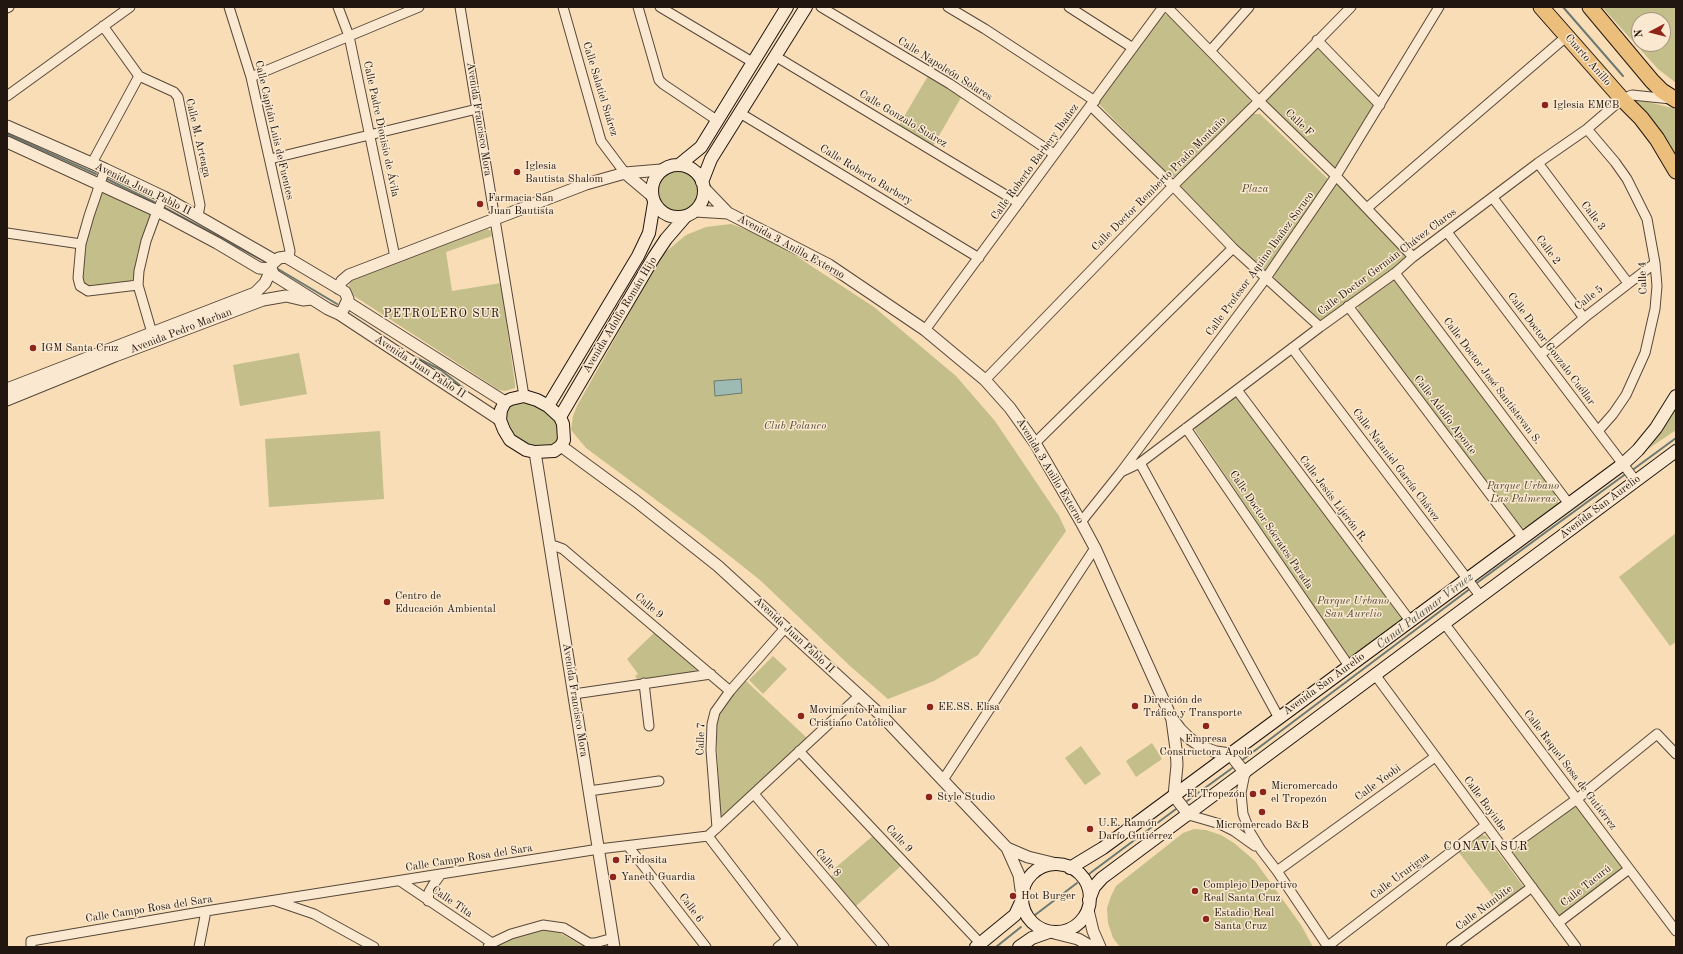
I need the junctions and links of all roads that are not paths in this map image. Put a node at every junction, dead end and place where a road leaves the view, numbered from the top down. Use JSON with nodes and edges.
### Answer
{"nodes":[{"id":1,"x":130,"y":7,"type":"edge"},
{"id":2,"x":229,"y":7,"type":"edge"},
{"id":3,"x":338,"y":7,"type":"edge"},
{"id":4,"x":419,"y":7,"type":"edge"},
{"id":5,"x":460,"y":7,"type":"edge"},
{"id":6,"x":563,"y":7,"type":"edge"},
{"id":7,"x":638,"y":7,"type":"edge"},
{"id":8,"x":660,"y":7,"type":"edge"},
{"id":9,"x":787,"y":7,"type":"edge"},
{"id":10,"x":806,"y":7,"type":"edge"},
{"id":11,"x":821,"y":7,"type":"edge"},
{"id":12,"x":948,"y":7,"type":"edge"},
{"id":13,"x":1069,"y":7,"type":"edge"},
{"id":14,"x":1163,"y":7,"type":"edge"},
{"id":15,"x":1167,"y":7,"type":"edge"},
{"id":16,"x":1249,"y":7,"type":"edge"},
{"id":17,"x":1351,"y":7,"type":"edge"},
{"id":18,"x":1439,"y":7,"type":"edge"},
{"id":19,"x":1542,"y":7,"type":"edge"},
{"id":20,"x":1590,"y":7,"type":"edge"},
{"id":21,"x":103,"y":26,"type":"junction"},
{"id":22,"x":349,"y":36,"type":"junction"},
{"id":23,"x":1567,"y":36,"type":"junction"},
{"id":24,"x":1317,"y":40,"type":"junction"},
{"id":25,"x":1133,"y":48,"type":"junction"},
{"id":26,"x":1211,"y":50,"type":"junction"},
{"id":27,"x":775,"y":56,"type":"junction"},
{"id":28,"x":754,"y":63,"type":"junction"},
{"id":29,"x":139,"y":76,"type":"junction"},
{"id":30,"x":251,"y":76,"type":"junction"},
{"id":31,"x":7,"y":96,"type":"edge"},
{"id":32,"x":1622,"y":99,"type":"junction"},
{"id":33,"x":1675,"y":100,"type":"edge"},
{"id":34,"x":1259,"y":101,"type":"junction"},
{"id":35,"x":1093,"y":103,"type":"junction"},
{"id":36,"x":1380,"y":105,"type":"junction"},
{"id":37,"x":478,"y":109,"type":"junction"},
{"id":38,"x":740,"y":113,"type":"junction"},
{"id":39,"x":718,"y":121,"type":"junction"},
{"id":40,"x":7,"y":126,"type":"edge"},
{"id":41,"x":1587,"y":129,"type":"junction"},
{"id":42,"x":369,"y":135,"type":"junction"},
{"id":43,"x":7,"y":142,"type":"edge"},
{"id":44,"x":1054,"y":154,"type":"junction"},
{"id":45,"x":270,"y":159,"type":"junction"},
{"id":46,"x":711,"y":160,"type":"junction"},
{"id":47,"x":1538,"y":163,"type":"junction"},
{"id":48,"x":92,"y":164,"type":"junction"},
{"id":49,"x":679,"y":165,"type":"junction"},
{"id":50,"x":105,"y":169,"type":"junction"},
{"id":51,"x":661,"y":170,"type":"junction"},
{"id":52,"x":1676,"y":171,"type":"edge"},
{"id":53,"x":625,"y":173,"type":"junction"},
{"id":54,"x":1336,"y":176,"type":"junction"},
{"id":55,"x":99,"y":184,"type":"junction"},
{"id":56,"x":703,"y":185,"type":"junction"},
{"id":57,"x":1173,"y":186,"type":"junction"},
{"id":58,"x":164,"y":198,"type":"junction"},
{"id":59,"x":652,"y":199,"type":"junction"},
{"id":60,"x":1496,"y":202,"type":"junction"},
{"id":61,"x":1019,"y":203,"type":"junction"},
{"id":62,"x":1367,"y":208,"type":"junction"},
{"id":63,"x":157,"y":211,"type":"junction"},
{"id":64,"x":728,"y":213,"type":"junction"},
{"id":65,"x":690,"y":214,"type":"junction"},
{"id":66,"x":198,"y":216,"type":"junction"},
{"id":67,"x":496,"y":219,"type":"junction"},
{"id":68,"x":7,"y":232,"type":"edge"},
{"id":69,"x":1447,"y":232,"type":"junction"},
{"id":70,"x":81,"y":244,"type":"junction"},
{"id":71,"x":1233,"y":248,"type":"junction"},
{"id":72,"x":395,"y":257,"type":"junction"},
{"id":73,"x":1413,"y":257,"type":"junction"},
{"id":74,"x":979,"y":258,"type":"junction"},
{"id":75,"x":289,"y":259,"type":"junction"},
{"id":76,"x":1656,"y":263,"type":"junction"},
{"id":77,"x":272,"y":267,"type":"junction"},
{"id":78,"x":1395,"y":273,"type":"junction"},
{"id":79,"x":1266,"y":278,"type":"junction"},
{"id":80,"x":1628,"y":283,"type":"junction"},
{"id":81,"x":138,"y":286,"type":"junction"},
{"id":82,"x":338,"y":288,"type":"junction"},
{"id":83,"x":312,"y":299,"type":"junction"},
{"id":84,"x":347,"y":302,"type":"junction"},
{"id":85,"x":1348,"y":306,"type":"junction"},
{"id":86,"x":339,"y":314,"type":"junction"},
{"id":87,"x":1584,"y":318,"type":"junction"},
{"id":88,"x":1320,"y":327,"type":"junction"},
{"id":89,"x":925,"y":330,"type":"junction"},
{"id":90,"x":152,"y":333,"type":"junction"},
{"id":91,"x":1292,"y":348,"type":"junction"},
{"id":92,"x":1540,"y":355,"type":"junction"},
{"id":93,"x":985,"y":380,"type":"junction"},
{"id":94,"x":7,"y":389,"type":"edge"},
{"id":95,"x":1237,"y":390,"type":"junction"},
{"id":96,"x":524,"y":396,"type":"junction"},
{"id":97,"x":1676,"y":396,"type":"edge"},
{"id":98,"x":7,"y":400,"type":"edge"},
{"id":99,"x":505,"y":402,"type":"junction"},
{"id":100,"x":548,"y":406,"type":"junction"},
{"id":101,"x":560,"y":417,"type":"junction"},
{"id":102,"x":500,"y":420,"type":"junction"},
{"id":103,"x":1186,"y":428,"type":"junction"},
{"id":104,"x":1598,"y":431,"type":"junction"},
{"id":105,"x":1035,"y":443,"type":"junction"},
{"id":106,"x":561,"y":446,"type":"junction"},
{"id":107,"x":1676,"y":451,"type":"edge"},
{"id":108,"x":535,"y":452,"type":"junction"},
{"id":109,"x":1140,"y":463,"type":"junction"},
{"id":110,"x":1624,"y":466,"type":"junction"},
{"id":111,"x":1121,"y":472,"type":"junction"},
{"id":112,"x":1634,"y":478,"type":"junction"},
{"id":113,"x":1569,"y":504,"type":"junction"},
{"id":114,"x":1081,"y":522,"type":"junction"},
{"id":115,"x":1523,"y":538,"type":"junction"},
{"id":116,"x":550,"y":546,"type":"junction"},
{"id":117,"x":1095,"y":548,"type":"junction"},
{"id":118,"x":1469,"y":581,"type":"junction"},
{"id":119,"x":1480,"y":595,"type":"junction"},
{"id":120,"x":1411,"y":622,"type":"junction"},
{"id":121,"x":1444,"y":623,"type":"junction"},
{"id":122,"x":785,"y":628,"type":"junction"},
{"id":123,"x":1349,"y":666,"type":"junction"},
{"id":124,"x":711,"y":674,"type":"junction"},
{"id":125,"x":1376,"y":676,"type":"junction"},
{"id":126,"x":644,"y":683,"type":"junction"},
{"id":127,"x":730,"y":691,"type":"junction"},
{"id":128,"x":574,"y":694,"type":"junction"},
{"id":129,"x":860,"y":694,"type":"junction"},
{"id":130,"x":1171,"y":717,"type":"junction"},
{"id":131,"x":1279,"y":718,"type":"junction"},
{"id":132,"x":649,"y":726,"type":"dead end"},
{"id":133,"x":800,"y":751,"type":"junction"},
{"id":134,"x":1676,"y":754,"type":"edge"},
{"id":135,"x":1231,"y":755,"type":"junction"},
{"id":136,"x":1435,"y":757,"type":"junction"},
{"id":137,"x":1243,"y":771,"type":"junction"},
{"id":138,"x":943,"y":780,"type":"junction"},
{"id":139,"x":659,"y":781,"type":"dead end"},
{"id":140,"x":589,"y":792,"type":"junction"},
{"id":141,"x":754,"y":794,"type":"junction"},
{"id":142,"x":1175,"y":797,"type":"junction"},
{"id":143,"x":1577,"y":799,"type":"junction"},
{"id":144,"x":1188,"y":814,"type":"junction"},
{"id":145,"x":1486,"y":825,"type":"junction"},
{"id":146,"x":717,"y":828,"type":"junction"},
{"id":147,"x":708,"y":836,"type":"junction"},
{"id":148,"x":628,"y":846,"type":"junction"},
{"id":149,"x":1007,"y":848,"type":"junction"},
{"id":150,"x":599,"y":849,"type":"junction"},
{"id":151,"x":1260,"y":850,"type":"junction"},
{"id":152,"x":1505,"y":851,"type":"junction"},
{"id":153,"x":1069,"y":868,"type":"junction"},
{"id":154,"x":1629,"y":869,"type":"junction"},
{"id":155,"x":1277,"y":871,"type":"junction"},
{"id":156,"x":441,"y":874,"type":"junction"},
{"id":157,"x":400,"y":881,"type":"junction"},
{"id":158,"x":1532,"y":888,"type":"junction"},
{"id":159,"x":316,"y":894,"type":"junction"},
{"id":160,"x":1022,"y":899,"type":"junction"},
{"id":161,"x":273,"y":900,"type":"junction"},
{"id":162,"x":428,"y":900,"type":"junction"},
{"id":163,"x":1088,"y":905,"type":"junction"},
{"id":164,"x":206,"y":911,"type":"junction"},
{"id":165,"x":314,"y":914,"type":"junction"},
{"id":166,"x":1558,"y":923,"type":"junction"},
{"id":167,"x":1676,"y":931,"type":"edge"},
{"id":168,"x":1052,"y":932,"type":"junction"},
{"id":169,"x":614,"y":943,"type":"edge"},
{"id":170,"x":790,"y":943,"type":"edge"},
{"id":171,"x":31,"y":944,"type":"edge"},
{"id":172,"x":490,"y":945,"type":"edge"},
{"id":173,"x":979,"y":945,"type":"edge"},
{"id":174,"x":199,"y":947,"type":"edge"},
{"id":175,"x":374,"y":947,"type":"edge"},
{"id":176,"x":706,"y":947,"type":"edge"},
{"id":177,"x":778,"y":947,"type":"edge"},
{"id":178,"x":884,"y":947,"type":"edge"},
{"id":179,"x":1019,"y":947,"type":"edge"},
{"id":180,"x":1092,"y":947,"type":"edge"},
{"id":181,"x":1100,"y":947,"type":"edge"},
{"id":182,"x":1328,"y":947,"type":"edge"},
{"id":183,"x":1452,"y":947,"type":"edge"},
{"id":184,"x":1576,"y":947,"type":"edge"}],
"edges":[{"from":1,"to":21,"type":"street"},
{"from":2,"to":30,"type":"street","name":"Calle Capitán Luis de Fuentes"},
{"from":3,"to":22,"type":"street","name":"Calle Padre Dionisio de Ávila"},
{"from":4,"to":22,"type":"street"},
{"from":5,"to":37,"type":"street","name":"Avenida Francisco Mora"},
{"from":6,"to":53,"type":"street","name":"Calle Salatiel Suárez"},
{"from":7,"to":39,"type":"street"},
{"from":8,"to":28,"type":"street"},
{"from":9,"to":28,"type":"main road"},
{"from":10,"to":27,"type":"main road"},
{"from":11,"to":44,"type":"street","name":"Calle Napoleón Solares"},
{"from":12,"to":35,"type":"street"},
{"from":13,"to":25,"type":"street"},
{"from":14,"to":25,"type":"street","name":"Calle Roberto Barbery Ibañez"},
{"from":15,"to":26,"type":"street","name":"Calle F"},
{"from":16,"to":26,"type":"street"},
{"from":17,"to":24,"type":"street","name":"Calle Doctor Remberto Prado Montaño"},
{"from":18,"to":36,"type":"street","name":"Calle Profesor Aquino Ibañez Soruco"},
{"from":19,"to":23,"type":"highway","name":"Cuarto Anillo"},
{"from":20,"to":33,"type":"highway"},
{"from":21,"to":29,"type":"street","name":"Calle M. Arteaga"},
{"from":21,"to":31,"type":"street"},
{"from":22,"to":30,"type":"street"},
{"from":22,"to":42,"type":"street","name":"Calle Padre Dionisio de Ávila"},
{"from":23,"to":32,"type":"highway","name":"Cuarto Anillo"},
{"from":23,"to":62,"type":"street"},
{"from":24,"to":34,"type":"street","name":"Calle Doctor Remberto Prado Montaño"},
{"from":24,"to":36,"type":"street"},
{"from":25,"to":35,"type":"street","name":"Calle Roberto Barbery Ibañez"},
{"from":26,"to":34,"type":"street","name":"Calle F"},
{"from":27,"to":38,"type":"main road"},
{"from":27,"to":61,"type":"street","name":"Calle Gonzalo Suárez"},
{"from":28,"to":39,"type":"main road"},
{"from":29,"to":48,"type":"street"},
{"from":29,"to":66,"type":"street","name":"Calle M. Arteaga"},
{"from":30,"to":45,"type":"street","name":"Calle Capitán Luis de Fuentes"},
{"from":32,"to":33,"type":"street"},
{"from":32,"to":41,"type":"street","name":"Calle Doctor Germán Chávez Claros"},
{"from":32,"to":52,"type":"highway","name":"Cuarto Anillo"},
{"from":34,"to":54,"type":"street","name":"Calle F"},
{"from":34,"to":57,"type":"street","name":"Calle Doctor Remberto Prado Montaño"},
{"from":35,"to":44,"type":"street","name":"Calle Roberto Barbery Ibañez"},
{"from":35,"to":57,"type":"street"},
{"from":36,"to":54,"type":"street","name":"Calle Profesor Aquino Ibañez Soruco"},
{"from":37,"to":42,"type":"street"},
{"from":37,"to":67,"type":"street","name":"Avenida Francisco Mora"},
{"from":38,"to":46,"type":"main road"},
{"from":38,"to":74,"type":"street","name":"Calle Roberto Barbery"},
{"from":39,"to":46,"type":"main road"},
{"from":39,"to":49,"type":"main road"},
{"from":40,"to":48,"type":"street","name":"Avenida Juan Pablo II"},
{"from":41,"to":47,"type":"street","name":"Calle Doctor Germán Chávez Claros"},
{"from":41,"to":76,"type":"street","name":"Calle 4"},
{"from":42,"to":45,"type":"street"},
{"from":42,"to":72,"type":"street","name":"Calle Padre Dionisio de Ávila"},
{"from":43,"to":55,"type":"street","name":"Avenida Juan Pablo II"},
{"from":44,"to":61,"type":"street","name":"Calle Roberto Barbery Ibañez"},
{"from":45,"to":75,"type":"street","name":"Calle Capitán Luis de Fuentes"},
{"from":46,"to":56,"type":"main road"},
{"from":47,"to":60,"type":"street","name":"Calle Doctor Germán Chávez Claros"},
{"from":47,"to":80,"type":"street","name":"Calle 3"},
{"from":48,"to":50,"type":"street","name":"Avenida Juan Pablo II"},
{"from":49,"to":51,"type":"main road"},
{"from":49,"to":56,"type":"main road"},
{"from":50,"to":55,"type":"street"},
{"from":50,"to":58,"type":"street","name":"Avenida Juan Pablo II"},
{"from":51,"to":53,"type":"street"},
{"from":51,"to":59,"type":"main road"},
{"from":53,"to":59,"type":"street"},
{"from":53,"to":67,"type":"street"},
{"from":54,"to":62,"type":"street","name":"Calle F"},
{"from":54,"to":79,"type":"street","name":"Calle Profesor Aquino Ibañez Soruco"},
{"from":55,"to":63,"type":"street","name":"Avenida Juan Pablo II"},
{"from":55,"to":70,"type":"street"},
{"from":56,"to":64,"type":"street","name":"Avenida 3 Anillo Externo"},
{"from":56,"to":65,"type":"main road"},
{"from":57,"to":71,"type":"street"},
{"from":57,"to":93,"type":"street","name":"Calle Doctor Remberto Prado Montaño"},
{"from":58,"to":63,"type":"street"},
{"from":58,"to":66,"type":"street","name":"Avenida Juan Pablo II"},
{"from":59,"to":65,"type":"main road"},
{"from":59,"to":100,"type":"main road","name":"Avenida Adolfo Román Hijo"},
{"from":60,"to":69,"type":"street","name":"Calle Doctor Germán Chávez Claros"},
{"from":60,"to":87,"type":"street","name":"Calle 2"},
{"from":61,"to":74,"type":"street","name":"Calle Roberto Barbery Ibañez"},
{"from":62,"to":73,"type":"street","name":"Calle F"},
{"from":63,"to":77,"type":"street","name":"Avenida Juan Pablo II"},
{"from":63,"to":81,"type":"street"},
{"from":64,"to":65,"type":"street","name":"Avenida 3 Anillo Externo"},
{"from":64,"to":89,"type":"street","name":"Avenida 3 Anillo Externo"},
{"from":65,"to":101,"type":"main road","name":"Avenida Adolfo Román Hijo"},
{"from":66,"to":77,"type":"street","name":"Avenida Juan Pablo II"},
{"from":67,"to":72,"type":"street"},
{"from":67,"to":96,"type":"street","name":"Avenida Francisco Mora"},
{"from":68,"to":70,"type":"street"},
{"from":69,"to":73,"type":"street","name":"Calle Doctor Germán Chávez Claros"},
{"from":69,"to":92,"type":"street","name":"Calle Doctor Gonzalo Cuéllar"},
{"from":70,"to":81,"type":"street"},
{"from":71,"to":79,"type":"street"},
{"from":71,"to":105,"type":"street"},
{"from":72,"to":82,"type":"street"},
{"from":73,"to":78,"type":"street","name":"Calle Doctor Germán Chávez Claros"},
{"from":74,"to":89,"type":"street","name":"Calle Roberto Barbery Ibañez"},
{"from":75,"to":77,"type":"street"},
{"from":75,"to":82,"type":"street"},
{"from":76,"to":80,"type":"street","name":"Calle 5"},
{"from":76,"to":104,"type":"street","name":"Calle 4"},
{"from":77,"to":83,"type":"street","name":"Avenida Juan Pablo II"},
{"from":77,"to":90,"type":"street","name":"Avenida Pedro Marban"},
{"from":78,"to":85,"type":"street","name":"Calle Doctor Germán Chávez Claros"},
{"from":78,"to":113,"type":"street","name":"Calle Doctor José Santistevan S."},
{"from":79,"to":88,"type":"street"},
{"from":79,"to":111,"type":"street","name":"Calle Profesor Aquino Ibañez Soruco"},
{"from":80,"to":87,"type":"street","name":"Calle 5"},
{"from":81,"to":90,"type":"street"},
{"from":82,"to":84,"type":"street"},
{"from":83,"to":86,"type":"street","name":"Avenida Juan Pablo II"},
{"from":83,"to":98,"type":"street","name":"Avenida Pedro Marban"},
{"from":84,"to":86,"type":"street"},
{"from":84,"to":99,"type":"street","name":"Avenida Juan Pablo II"},
{"from":85,"to":88,"type":"street","name":"Calle Doctor Germán Chávez Claros"},
{"from":85,"to":115,"type":"street","name":"Calle Adolfo Aponte"},
{"from":86,"to":102,"type":"street","name":"Avenida Juan Pablo II"},
{"from":87,"to":92,"type":"street","name":"Calle 5"},
{"from":88,"to":91,"type":"street","name":"Calle Doctor Germán Chávez Claros"},
{"from":89,"to":93,"type":"street","name":"Avenida 3 Anillo Externo"},
{"from":90,"to":94,"type":"street","name":"Avenida Pedro Marban"},
{"from":91,"to":95,"type":"street","name":"Calle Doctor Germán Chávez Claros"},
{"from":91,"to":118,"type":"street","name":"Calle Nataniel García Chávez"},
{"from":92,"to":104,"type":"street","name":"Calle Doctor Gonzalo Cuéllar"},
{"from":93,"to":105,"type":"street","name":"Avenida 3 Anillo Externo"},
{"from":95,"to":103,"type":"street","name":"Calle Doctor Germán Chávez Claros"},
{"from":95,"to":120,"type":"street","name":"Calle Jesús Lijerón R."},
{"from":96,"to":99,"type":"main road"},
{"from":96,"to":100,"type":"main road"},
{"from":97,"to":110,"type":"main road","name":"Avenida San Aurelio"},
{"from":99,"to":102,"type":"main road"},
{"from":100,"to":101,"type":"main road"},
{"from":101,"to":106,"type":"main road"},
{"from":102,"to":108,"type":"main road"},
{"from":103,"to":109,"type":"street","name":"Calle Doctor Germán Chávez Claros"},
{"from":103,"to":123,"type":"street","name":"Calle Doctor Sócrates Parada"},
{"from":104,"to":110,"type":"street","name":"Calle Doctor Gonzalo Cuéllar"},
{"from":105,"to":114,"type":"street","name":"Avenida 3 Anillo Externo"},
{"from":106,"to":108,"type":"main road"},
{"from":106,"to":122,"type":"street","name":"Avenida Juan Pablo II"},
{"from":107,"to":112,"type":"main road","name":"Avenida San Aurelio"},
{"from":108,"to":116,"type":"street","name":"Avenida Francisco Mora"},
{"from":109,"to":111,"type":"street","name":"Calle Doctor Germán Chávez Claros"},
{"from":109,"to":131,"type":"street"},
{"from":110,"to":112,"type":"street","name":"Calle Doctor Gonzalo Cuéllar"},
{"from":110,"to":113,"type":"main road","name":"Avenida San Aurelio"},
{"from":111,"to":114,"type":"street","name":"Calle Profesor Aquino Ibañez Soruco"},
{"from":112,"to":119,"type":"main road","name":"Avenida San Aurelio"},
{"from":113,"to":115,"type":"main road","name":"Avenida San Aurelio"},
{"from":114,"to":117,"type":"street","name":"Avenida 3 Anillo Externo"},
{"from":115,"to":118,"type":"main road","name":"Avenida San Aurelio"},
{"from":116,"to":124,"type":"street","name":"Calle 9"},
{"from":116,"to":128,"type":"street","name":"Avenida Francisco Mora"},
{"from":117,"to":130,"type":"street","name":"Avenida 3 Anillo Externo"},
{"from":117,"to":138,"type":"street"},
{"from":118,"to":119,"type":"street","name":"Calle Nataniel García Chávez"},
{"from":118,"to":120,"type":"main road","name":"Avenida San Aurelio"},
{"from":119,"to":121,"type":"main road","name":"Avenida San Aurelio"},
{"from":120,"to":123,"type":"main road","name":"Avenida San Aurelio"},
{"from":121,"to":125,"type":"main road","name":"Avenida San Aurelio"},
{"from":121,"to":143,"type":"street","name":"Calle Raquel Sosa de Gutiérrez"},
{"from":122,"to":127,"type":"street","name":"Calle 7"},
{"from":122,"to":129,"type":"street","name":"Avenida Juan Pablo II"},
{"from":123,"to":131,"type":"main road","name":"Avenida San Aurelio"},
{"from":124,"to":126,"type":"street"},
{"from":124,"to":127,"type":"street","name":"Calle 9"},
{"from":125,"to":136,"type":"street","name":"Calle Boyiube"},
{"from":125,"to":137,"type":"main road","name":"Avenida San Aurelio"},
{"from":126,"to":128,"type":"street"},
{"from":126,"to":132,"type":"street"},
{"from":127,"to":146,"type":"street","name":"Calle 7"},
{"from":128,"to":140,"type":"street","name":"Avenida Francisco Mora"},
{"from":129,"to":133,"type":"street"},
{"from":129,"to":138,"type":"street","name":"Avenida Juan Pablo II"},
{"from":130,"to":135,"type":"street","name":"Avenida 3 Anillo Externo"},
{"from":130,"to":142,"type":"street","name":"Avenida 3 Anillo Externo"},
{"from":131,"to":135,"type":"main road","name":"Avenida San Aurelio"},
{"from":133,"to":141,"type":"street"},
{"from":133,"to":173,"type":"street","name":"Calle 9"},
{"from":134,"to":143,"type":"street"},
{"from":135,"to":137,"type":"street"},
{"from":135,"to":142,"type":"main road","name":"Avenida San Aurelio"},
{"from":136,"to":145,"type":"street","name":"Calle Boyiube"},
{"from":136,"to":155,"type":"street","name":"Calle Yoobi"},
{"from":137,"to":144,"type":"main road","name":"Avenida San Aurelio"},
{"from":137,"to":151,"type":"street"},
{"from":138,"to":149,"type":"street","name":"Avenida Juan Pablo II"},
{"from":139,"to":140,"type":"street"},
{"from":140,"to":150,"type":"street","name":"Avenida Francisco Mora"},
{"from":141,"to":146,"type":"street"},
{"from":141,"to":178,"type":"street","name":"Calle 8"},
{"from":142,"to":144,"type":"street"},
{"from":142,"to":153,"type":"main road","name":"Avenida San Aurelio"},
{"from":143,"to":152,"type":"street"},
{"from":143,"to":154,"type":"street","name":"Calle Raquel Sosa de Gutiérrez"},
{"from":144,"to":151,"type":"street"},
{"from":144,"to":163,"type":"main road","name":"Avenida San Aurelio"},
{"from":145,"to":152,"type":"street","name":"Calle Boyiube"},
{"from":145,"to":182,"type":"street","name":"Calle Ururigua"},
{"from":146,"to":147,"type":"street"},
{"from":147,"to":148,"type":"street","name":"Calle Campo Rosa del Sara"},
{"from":147,"to":170,"type":"street"},
{"from":148,"to":150,"type":"street","name":"Calle Campo Rosa del Sara"},
{"from":148,"to":176,"type":"street","name":"Calle 6"},
{"from":149,"to":153,"type":"street","name":"Avenida Juan Pablo II"},
{"from":149,"to":160,"type":"street","name":"Avenida Juan Pablo II"},
{"from":150,"to":156,"type":"street","name":"Calle Campo Rosa del Sara"},
{"from":150,"to":169,"type":"street","name":"Avenida Francisco Mora"},
{"from":151,"to":155,"type":"street"},
{"from":152,"to":158,"type":"street","name":"Calle Boyiube"},
{"from":153,"to":160,"type":"main road"},
{"from":153,"to":163,"type":"main road"},
{"from":154,"to":166,"type":"street","name":"Calle Tacurú"},
{"from":154,"to":167,"type":"street","name":"Calle Raquel Sosa de Gutiérrez"},
{"from":155,"to":182,"type":"street"},
{"from":156,"to":157,"type":"street","name":"Calle Campo Rosa del Sara"},
{"from":156,"to":162,"type":"street"},
{"from":157,"to":159,"type":"street","name":"Calle Campo Rosa del Sara"},
{"from":157,"to":162,"type":"street","name":"Calle Tita"},
{"from":158,"to":166,"type":"street","name":"Calle Boyiube"},
{"from":158,"to":183,"type":"street","name":"Calle Numbite"},
{"from":159,"to":161,"type":"street","name":"Calle Campo Rosa del Sara"},
{"from":159,"to":165,"type":"street"},
{"from":160,"to":168,"type":"main road"},
{"from":160,"to":173,"type":"main road"},
{"from":161,"to":164,"type":"street","name":"Calle Campo Rosa del Sara"},
{"from":161,"to":165,"type":"street"},
{"from":162,"to":172,"type":"street","name":"Calle Tita"},
{"from":163,"to":168,"type":"main road"},
{"from":163,"to":181,"type":"street"},
{"from":164,"to":171,"type":"street","name":"Calle Campo Rosa del Sara"},
{"from":164,"to":174,"type":"street"},
{"from":165,"to":175,"type":"street"},
{"from":166,"to":184,"type":"street","name":"Calle Boyiube"},
{"from":168,"to":179,"type":"main road"},
{"from":168,"to":180,"type":"street"},
{"from":169,"to":172,"type":"street"},
{"from":170,"to":177,"type":"street"}]}
